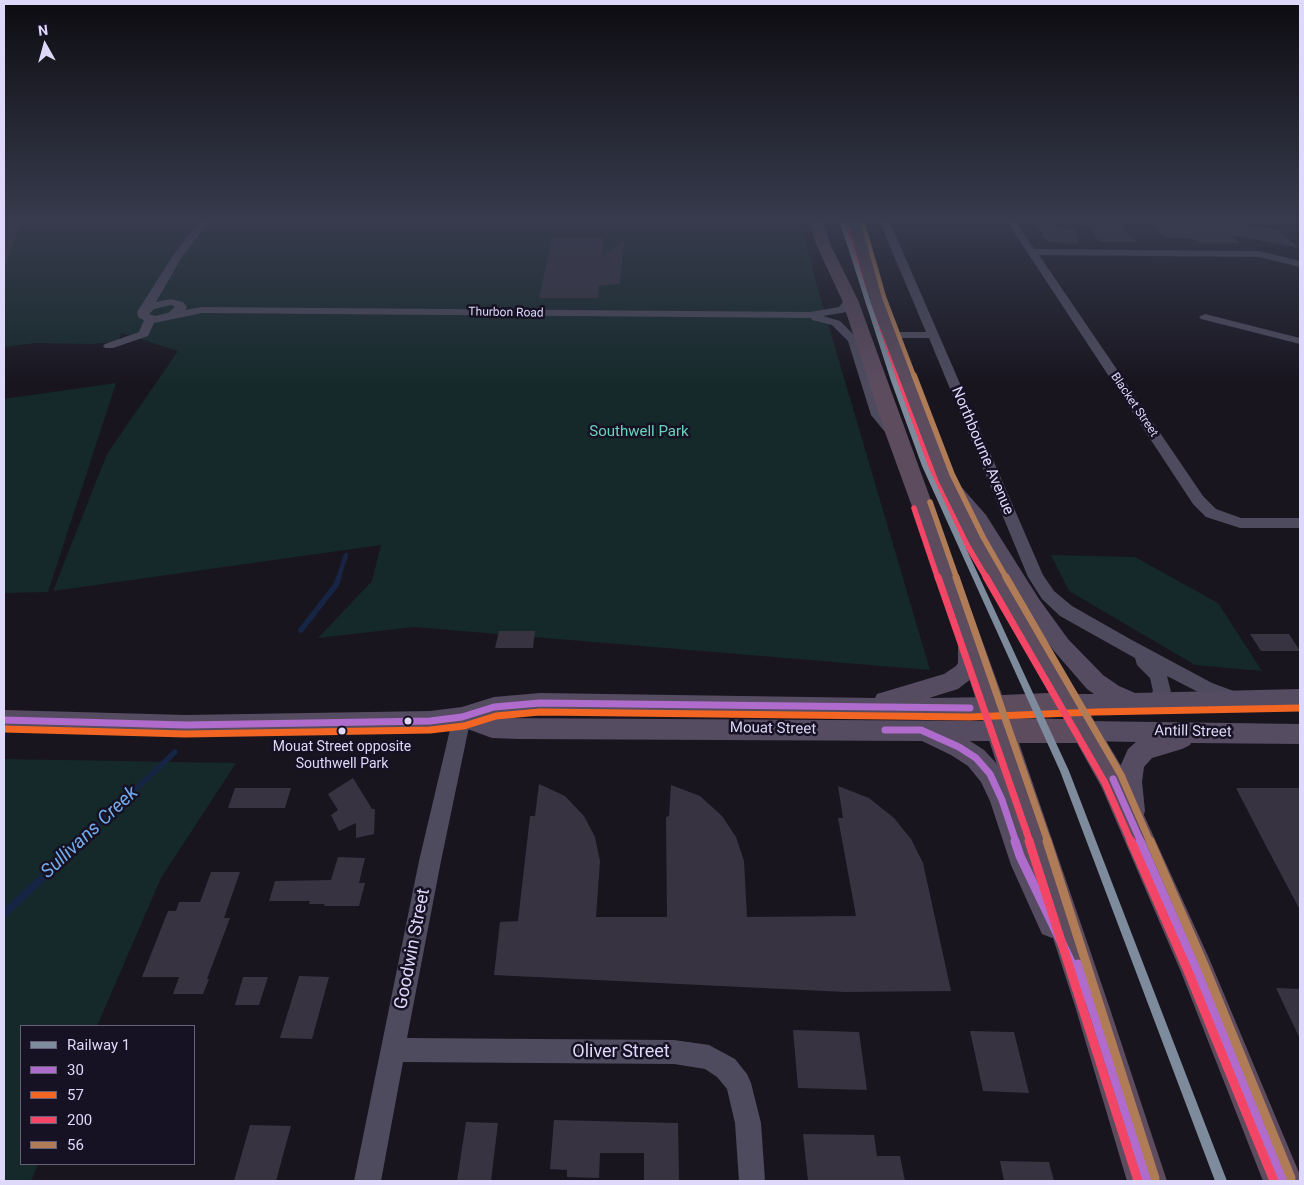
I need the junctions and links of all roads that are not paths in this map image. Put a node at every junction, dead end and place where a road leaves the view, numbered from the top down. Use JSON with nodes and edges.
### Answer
{"nodes":[{"id":1,"x":166,"y":275,"type":"edge"},
{"id":2,"x":838,"y":275,"type":"edge"},
{"id":3,"x":869,"y":275,"type":"edge"},
{"id":4,"x":907,"y":275,"type":"edge"},
{"id":5,"x":1047,"y":275,"type":"edge"},
{"id":6,"x":160,"y":286,"type":"junction"},
{"id":7,"x":850,"y":300,"type":"junction"},
{"id":8,"x":173,"y":303,"type":"junction"},
{"id":9,"x":202,"y":310,"type":"junction"},
{"id":10,"x":148,"y":314,"type":"junction"},
{"id":11,"x":810,"y":315,"type":"junction"},
{"id":12,"x":1205,"y":316,"type":"dead end"},
{"id":13,"x":170,"y":317,"type":"junction"},
{"id":14,"x":146,"y":332,"type":"junction"},
{"id":15,"x":889,"y":335,"type":"junction"},
{"id":16,"x":933,"y":336,"type":"junction"},
{"id":17,"x":1300,"y":341,"type":"edge"},
{"id":18,"x":109,"y":346,"type":"dead end"},
{"id":19,"x":896,"y":435,"type":"junction"},
{"id":20,"x":944,"y":478,"type":"junction"},
{"id":21,"x":1300,"y":523,"type":"edge"},
{"id":22,"x":968,"y":638,"type":"junction"},
{"id":23,"x":1124,"y":644,"type":"junction"},
{"id":24,"x":1300,"y":699,"type":"edge"},
{"id":25,"x":1236,"y":700,"type":"junction"},
{"id":26,"x":1156,"y":701,"type":"junction"},
{"id":27,"x":1133,"y":702,"type":"junction"},
{"id":28,"x":1070,"y":704,"type":"junction"},
{"id":29,"x":857,"y":708,"type":"junction"},
{"id":30,"x":462,"y":717,"type":"junction"},
{"id":31,"x":996,"y":719,"type":"junction"},
{"id":32,"x":4,"y":720,"type":"edge"},
{"id":33,"x":921,"y":730,"type":"junction"},
{"id":34,"x":1085,"y":731,"type":"junction"},
{"id":35,"x":1204,"y":732,"type":"junction"},
{"id":36,"x":1300,"y":734,"type":"edge"},
{"id":37,"x":1137,"y":829,"type":"junction"},
{"id":38,"x":1092,"y":1006,"type":"junction"},
{"id":39,"x":393,"y":1050,"type":"junction"},
{"id":40,"x":366,"y":1181,"type":"edge"},
{"id":41,"x":752,"y":1181,"type":"edge"},
{"id":42,"x":1147,"y":1181,"type":"edge"},
{"id":43,"x":1283,"y":1181,"type":"edge"}],
"edges":[{"from":1,"to":6,"type":"street"},
{"from":2,"to":7,"type":"highway"},
{"from":3,"to":15,"type":"highway"},
{"from":4,"to":16,"type":"street","name":"Northbourne Avenue"},
{"from":5,"to":21,"type":"street","name":"Blacket Street"},
{"from":6,"to":8,"type":"street"},
{"from":6,"to":10,"type":"street"},
{"from":7,"to":11,"type":"street","name":"Thurbon Road"},
{"from":7,"to":19,"type":"highway"},
{"from":8,"to":9,"type":"street","name":"Thurbon Road"},
{"from":8,"to":10,"type":"street"},
{"from":8,"to":13,"type":"street","name":"Thurbon Road"},
{"from":9,"to":11,"type":"street","name":"Thurbon Road"},
{"from":9,"to":13,"type":"street","name":"Thurbon Road"},
{"from":10,"to":13,"type":"street","name":"Thurbon Road"},
{"from":10,"to":14,"type":"street"},
{"from":11,"to":19,"type":"street","name":"Thurbon Road"},
{"from":12,"to":17,"type":"street"},
{"from":13,"to":14,"type":"street","name":"Thurbon Road"},
{"from":14,"to":18,"type":"street","name":"Thurbon Road"},
{"from":15,"to":16,"type":"street"},
{"from":15,"to":20,"type":"highway"},
{"from":16,"to":23,"type":"street","name":"Northbourne Avenue"},
{"from":19,"to":22,"type":"highway"},
{"from":20,"to":27,"type":"main road"},
{"from":20,"to":28,"type":"highway"},
{"from":22,"to":29,"type":"main road"},
{"from":22,"to":31,"type":"highway"},
{"from":23,"to":25,"type":"street","name":"Northbourne Avenue"},
{"from":23,"to":26,"type":"street","name":"Northbourne Avenue"},
{"from":24,"to":25,"type":"main road","name":"Antill Street"},
{"from":25,"to":26,"type":"main road","name":"Antill Street"},
{"from":26,"to":27,"type":"main road","name":"Antill Street"},
{"from":27,"to":28,"type":"main road","name":"Antill Street"},
{"from":28,"to":31,"type":"highway","name":"Mouat Street"},
{"from":28,"to":34,"type":"highway"},
{"from":29,"to":30,"type":"main road","name":"Mouat Street"},
{"from":29,"to":31,"type":"main road","name":"Mouat Street"},
{"from":30,"to":32,"type":"main road","name":"Mouat Street"},
{"from":30,"to":33,"type":"main road","name":"Mouat Street"},
{"from":30,"to":39,"type":"street","name":"Goodwin Street"},
{"from":31,"to":33,"type":"main road","name":"Mouat Street"},
{"from":31,"to":34,"type":"highway","name":"Mouat Street"},
{"from":31,"to":38,"type":"highway"},
{"from":33,"to":38,"type":"main road"},
{"from":34,"to":35,"type":"main road","name":"Antill Street"},
{"from":34,"to":37,"type":"highway"},
{"from":35,"to":36,"type":"main road","name":"Antill Street"},
{"from":35,"to":37,"type":"main road"},
{"from":37,"to":43,"type":"highway"},
{"from":38,"to":42,"type":"highway"},
{"from":39,"to":40,"type":"street","name":"Goodwin Street"},
{"from":39,"to":41,"type":"street","name":"Oliver Street"}]}
